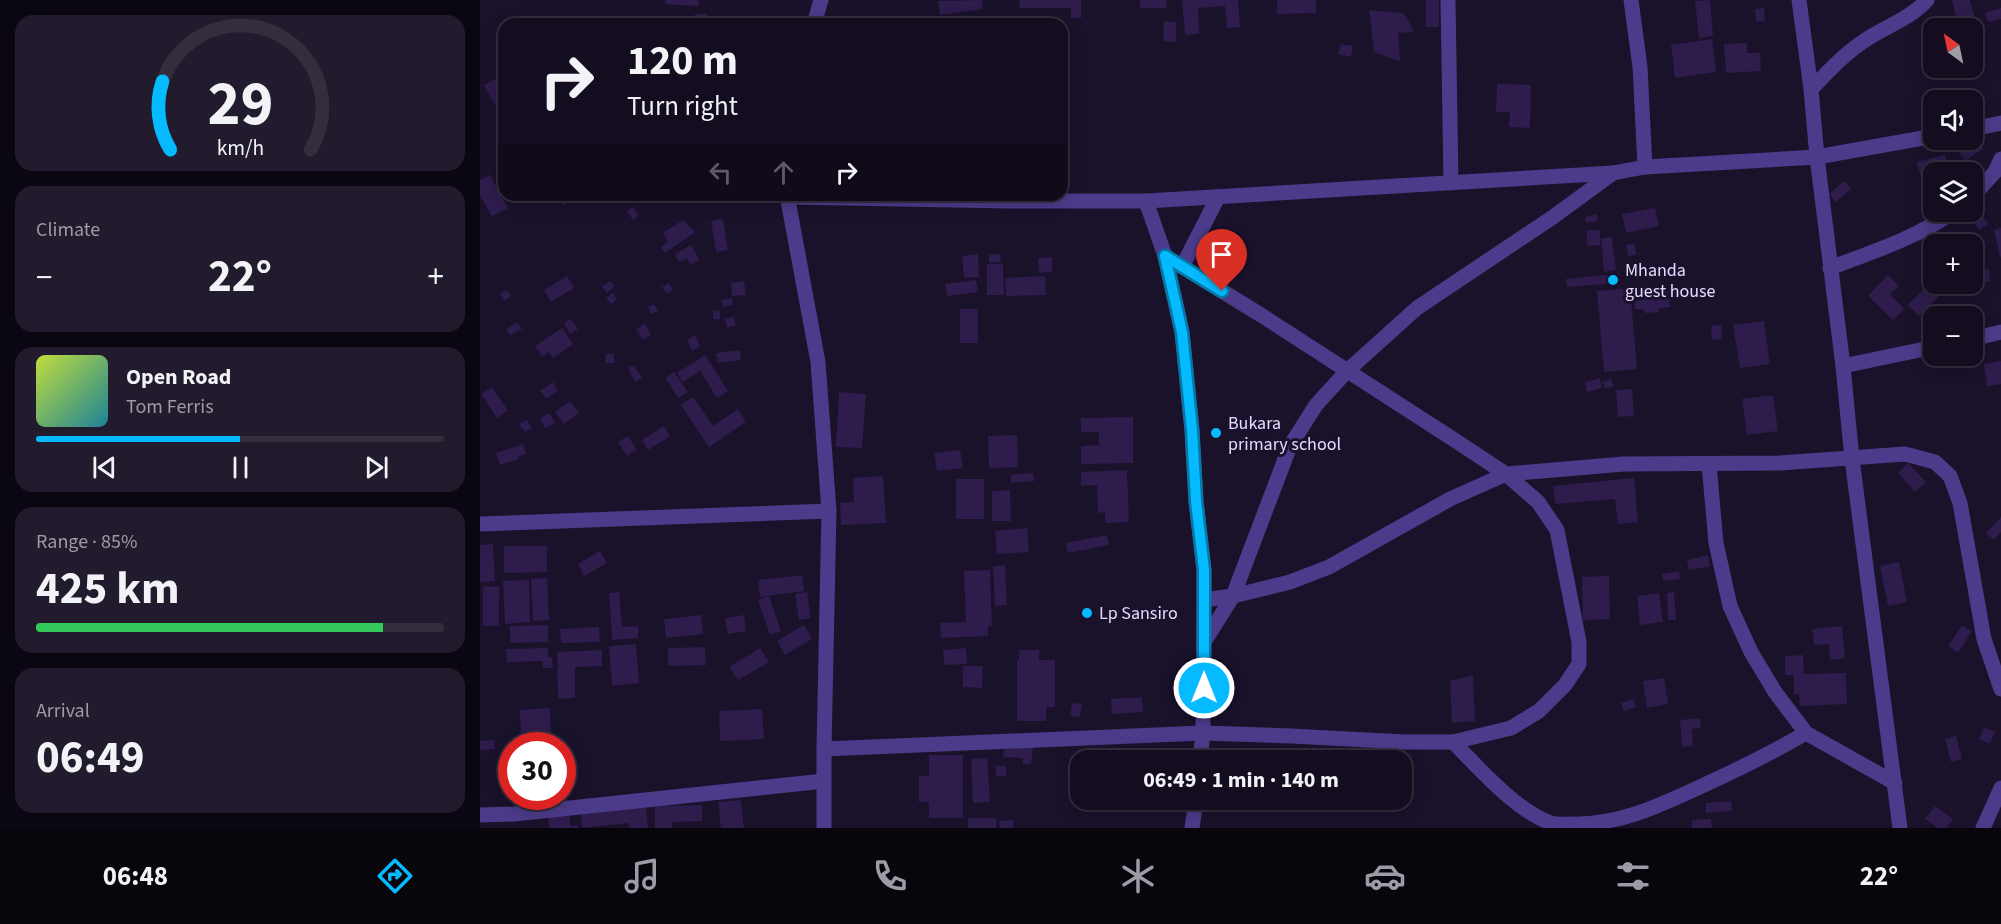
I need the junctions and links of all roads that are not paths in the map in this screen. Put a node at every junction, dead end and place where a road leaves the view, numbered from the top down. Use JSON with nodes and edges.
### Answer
{"nodes":[{"id":1,"x":821,"y":0,"type":"edge"},
{"id":2,"x":1448,"y":0,"type":"edge"},
{"id":3,"x":1631,"y":0,"type":"edge"},
{"id":4,"x":1799,"y":0,"type":"edge"},
{"id":5,"x":1927,"y":0,"type":"edge"},
{"id":6,"x":816,"y":18,"type":"edge"},
{"id":7,"x":1811,"y":89,"type":"junction"},
{"id":8,"x":2001,"y":123,"type":"edge"},
{"id":9,"x":1983,"y":127,"type":"edge"},
{"id":10,"x":1923,"y":138,"type":"edge"},
{"id":11,"x":1816,"y":156,"type":"junction"},
{"id":12,"x":2001,"y":159,"type":"edge"},
{"id":13,"x":1645,"y":167,"type":"junction"},
{"id":14,"x":1613,"y":173,"type":"junction"},
{"id":15,"x":1451,"y":183,"type":"junction"},
{"id":16,"x":1983,"y":185,"type":"edge"},
{"id":17,"x":1218,"y":197,"type":"junction"},
{"id":18,"x":788,"y":201,"type":"edge"},
{"id":19,"x":1009,"y":201,"type":"edge"},
{"id":20,"x":1068,"y":201,"type":"edge"},
{"id":21,"x":1068,"y":201,"type":"edge"},
{"id":22,"x":1146,"y":201,"type":"junction"},
{"id":23,"x":1934,"y":222,"type":"edge"},
{"id":24,"x":1165,"y":256,"type":"junction"},
{"id":25,"x":1182,"y":267,"type":"junction"},
{"id":26,"x":1830,"y":268,"type":"junction"},
{"id":27,"x":2001,"y":333,"type":"edge"},
{"id":28,"x":1983,"y":337,"type":"edge"},
{"id":29,"x":1923,"y":349,"type":"edge"},
{"id":30,"x":1843,"y":366,"type":"junction"},
{"id":31,"x":1347,"y":371,"type":"junction"},
{"id":32,"x":1852,"y":459,"type":"junction"},
{"id":33,"x":1709,"y":464,"type":"junction"},
{"id":34,"x":1506,"y":474,"type":"junction"},
{"id":35,"x":829,"y":511,"type":"junction"},
{"id":36,"x":480,"y":524,"type":"edge"},
{"id":37,"x":1233,"y":596,"type":"junction"},
{"id":38,"x":1204,"y":600,"type":"junction"},
{"id":39,"x":1204,"y":642,"type":"junction"},
{"id":40,"x":2001,"y":689,"type":"edge"},
{"id":41,"x":1203,"y":733,"type":"junction"},
{"id":42,"x":1806,"y":733,"type":"junction"},
{"id":43,"x":1453,"y":742,"type":"junction"},
{"id":44,"x":824,"y":749,"type":"junction"},
{"id":45,"x":1201,"y":750,"type":"edge"},
{"id":46,"x":824,"y":781,"type":"junction"},
{"id":47,"x":1895,"y":783,"type":"junction"},
{"id":48,"x":2001,"y":788,"type":"edge"},
{"id":49,"x":1195,"y":810,"type":"edge"},
{"id":50,"x":480,"y":815,"type":"edge"},
{"id":51,"x":514,"y":821,"type":"edge"},
{"id":52,"x":824,"y":828,"type":"edge"},
{"id":53,"x":1192,"y":828,"type":"edge"},
{"id":54,"x":1900,"y":828,"type":"edge"},
{"id":55,"x":1983,"y":828,"type":"edge"}],
"edges":[{"from":1,"to":6,"type":"street"},
{"from":2,"to":15,"type":"street"},
{"from":3,"to":13,"type":"street"},
{"from":4,"to":7,"type":"street"},
{"from":5,"to":7,"type":"street"},
{"from":7,"to":11,"type":"street"},
{"from":8,"to":9,"type":"street"},
{"from":10,"to":11,"type":"street"},
{"from":11,"to":13,"type":"street"},
{"from":11,"to":26,"type":"street"},
{"from":12,"to":16,"type":"street"},
{"from":13,"to":14,"type":"street"},
{"from":14,"to":15,"type":"street"},
{"from":14,"to":31,"type":"street"},
{"from":15,"to":17,"type":"street"},
{"from":17,"to":22,"type":"street"},
{"from":17,"to":25,"type":"street"},
{"from":18,"to":35,"type":"street"},
{"from":19,"to":20,"type":"street"},
{"from":21,"to":22,"type":"street"},
{"from":22,"to":24,"type":"street"},
{"from":23,"to":26,"type":"street"},
{"from":24,"to":25,"type":"street"},
{"from":24,"to":38,"type":"street"},
{"from":25,"to":31,"type":"street"},
{"from":26,"to":30,"type":"street"},
{"from":27,"to":28,"type":"street"},
{"from":29,"to":30,"type":"street"},
{"from":30,"to":32,"type":"street"},
{"from":31,"to":34,"type":"street"},
{"from":31,"to":37,"type":"street"},
{"from":32,"to":33,"type":"street"},
{"from":32,"to":40,"type":"street"},
{"from":32,"to":47,"type":"street"},
{"from":33,"to":34,"type":"street"},
{"from":33,"to":42,"type":"street"},
{"from":34,"to":37,"type":"street"},
{"from":34,"to":43,"type":"street"},
{"from":35,"to":36,"type":"street"},
{"from":35,"to":44,"type":"street"},
{"from":37,"to":38,"type":"street"},
{"from":37,"to":39,"type":"street"},
{"from":38,"to":39,"type":"street"},
{"from":39,"to":41,"type":"street"},
{"from":41,"to":43,"type":"street"},
{"from":41,"to":44,"type":"street"},
{"from":41,"to":45,"type":"street"},
{"from":42,"to":43,"type":"street"},
{"from":42,"to":47,"type":"street"},
{"from":44,"to":46,"type":"street"},
{"from":46,"to":51,"type":"street"},
{"from":46,"to":52,"type":"street"},
{"from":47,"to":54,"type":"street"},
{"from":48,"to":55,"type":"street"},
{"from":49,"to":53,"type":"street"},
{"from":50,"to":51,"type":"street"}]}
